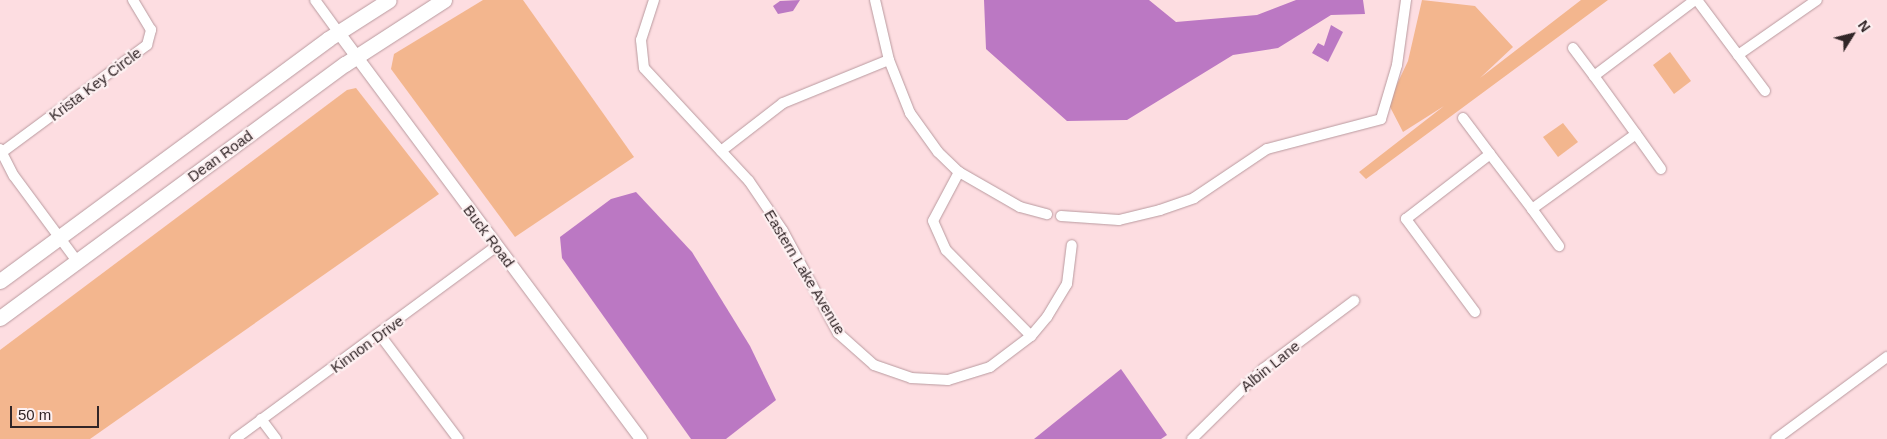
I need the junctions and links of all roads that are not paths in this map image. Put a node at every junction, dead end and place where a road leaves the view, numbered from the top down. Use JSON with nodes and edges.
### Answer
{"nodes":[{"id":1,"x":133,"y":0,"type":"edge"},
{"id":2,"x":315,"y":0,"type":"edge"},
{"id":3,"x":389,"y":0,"type":"edge"},
{"id":4,"x":444,"y":0,"type":"edge"},
{"id":5,"x":654,"y":0,"type":"edge"},
{"id":6,"x":876,"y":0,"type":"edge"},
{"id":7,"x":1406,"y":0,"type":"edge"},
{"id":8,"x":1696,"y":0,"type":"edge"},
{"id":9,"x":1817,"y":0,"type":"edge"},
{"id":10,"x":339,"y":32,"type":"junction"},
{"id":11,"x":1574,"y":48,"type":"dead end"},
{"id":12,"x":1738,"y":55,"type":"junction"},
{"id":13,"x":356,"y":56,"type":"junction"},
{"id":14,"x":889,"y":60,"type":"junction"},
{"id":15,"x":1594,"y":76,"type":"junction"},
{"id":16,"x":1765,"y":91,"type":"dead end"},
{"id":17,"x":1463,"y":118,"type":"dead end"},
{"id":18,"x":1636,"y":134,"type":"junction"},
{"id":19,"x":0,"y":151,"type":"edge"},
{"id":20,"x":721,"y":151,"type":"junction"},
{"id":21,"x":1490,"y":154,"type":"junction"},
{"id":22,"x":1662,"y":169,"type":"dead end"},
{"id":23,"x":959,"y":172,"type":"junction"},
{"id":24,"x":1532,"y":209,"type":"junction"},
{"id":25,"x":1047,"y":214,"type":"dead end"},
{"id":26,"x":1061,"y":216,"type":"dead end"},
{"id":27,"x":59,"y":238,"type":"junction"},
{"id":28,"x":1072,"y":245,"type":"dead end"},
{"id":29,"x":497,"y":246,"type":"junction"},
{"id":30,"x":1559,"y":246,"type":"dead end"},
{"id":31,"x":76,"y":261,"type":"junction"},
{"id":32,"x":0,"y":281,"type":"edge"},
{"id":33,"x":1354,"y":301,"type":"dead end"},
{"id":34,"x":1475,"y":312,"type":"dead end"},
{"id":35,"x":0,"y":318,"type":"edge"},
{"id":36,"x":380,"y":334,"type":"junction"},
{"id":37,"x":1031,"y":336,"type":"junction"},
{"id":38,"x":1887,"y":357,"type":"edge"},
{"id":39,"x":261,"y":419,"type":"junction"},
{"id":40,"x":234,"y":439,"type":"edge"},
{"id":41,"x":276,"y":439,"type":"edge"},
{"id":42,"x":458,"y":439,"type":"edge"},
{"id":43,"x":641,"y":439,"type":"edge"},
{"id":44,"x":1192,"y":439,"type":"edge"},
{"id":45,"x":1776,"y":439,"type":"edge"}],
"edges":[{"from":1,"to":19,"type":"street","name":"Krista Key Circle"},
{"from":2,"to":10,"type":"street"},
{"from":3,"to":10,"type":"main road","name":"Dean Road"},
{"from":4,"to":13,"type":"main road","name":"Dean Road"},
{"from":5,"to":20,"type":"street","name":"Eastern Lake Avenue"},
{"from":6,"to":14,"type":"street"},
{"from":7,"to":26,"type":"street"},
{"from":8,"to":12,"type":"street"},
{"from":8,"to":15,"type":"street"},
{"from":9,"to":12,"type":"street"},
{"from":10,"to":13,"type":"street","name":"Buck Road"},
{"from":10,"to":27,"type":"main road","name":"Dean Road"},
{"from":11,"to":15,"type":"street"},
{"from":12,"to":16,"type":"street"},
{"from":13,"to":29,"type":"street","name":"Buck Road"},
{"from":13,"to":31,"type":"main road","name":"Dean Road"},
{"from":14,"to":20,"type":"street"},
{"from":14,"to":23,"type":"street"},
{"from":15,"to":18,"type":"street"},
{"from":17,"to":21,"type":"street"},
{"from":18,"to":22,"type":"street"},
{"from":18,"to":24,"type":"street"},
{"from":19,"to":27,"type":"street"},
{"from":20,"to":37,"type":"street","name":"Eastern Lake Avenue"},
{"from":21,"to":24,"type":"street"},
{"from":21,"to":34,"type":"street"},
{"from":23,"to":25,"type":"street"},
{"from":23,"to":37,"type":"street"},
{"from":24,"to":30,"type":"street"},
{"from":27,"to":31,"type":"street"},
{"from":27,"to":32,"type":"main road","name":"Dean Road"},
{"from":28,"to":37,"type":"street","name":"Eastern Lake Avenue"},
{"from":29,"to":36,"type":"street","name":"Kinnon Drive"},
{"from":29,"to":43,"type":"street","name":"Buck Road"},
{"from":31,"to":35,"type":"main road","name":"Dean Road"},
{"from":33,"to":44,"type":"street","name":"Albin Lane"},
{"from":36,"to":39,"type":"street","name":"Kinnon Drive"},
{"from":36,"to":42,"type":"street"},
{"from":38,"to":45,"type":"street"},
{"from":39,"to":40,"type":"street","name":"Kinnon Drive"},
{"from":39,"to":41,"type":"street"}]}
